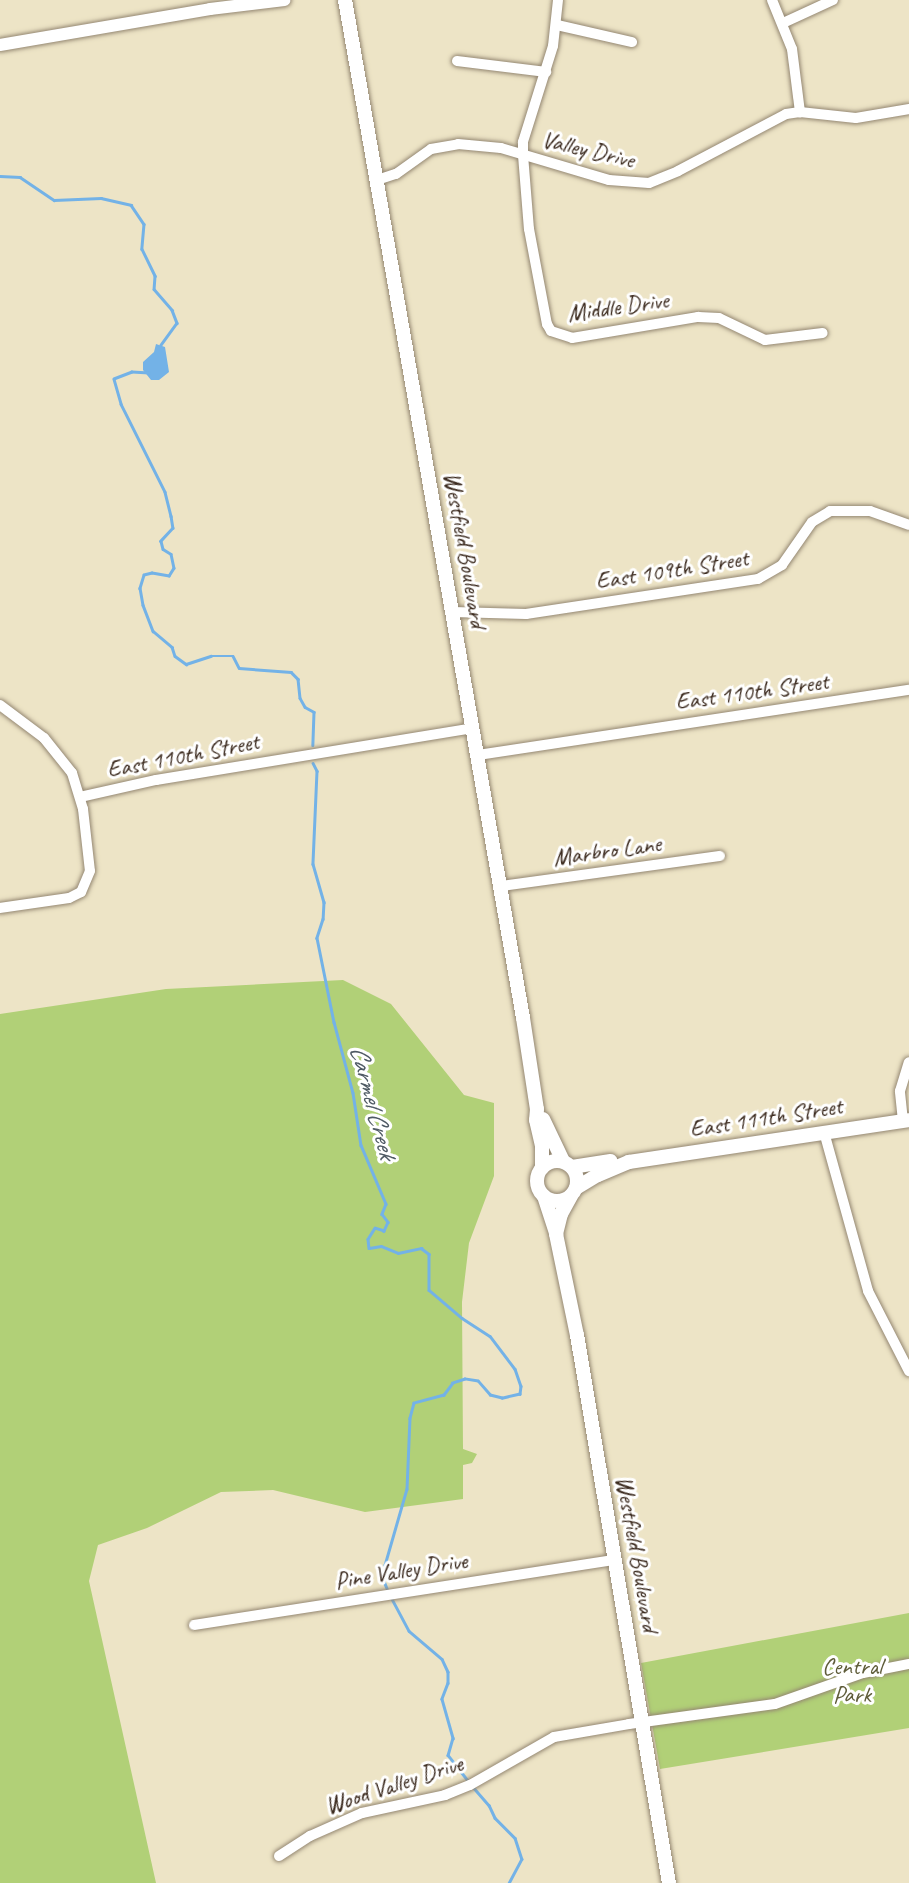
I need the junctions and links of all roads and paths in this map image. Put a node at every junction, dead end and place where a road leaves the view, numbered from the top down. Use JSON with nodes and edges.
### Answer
{"nodes":[{"id":1,"x":284,"y":0,"type":"edge"},
{"id":2,"x":345,"y":0,"type":"edge"},
{"id":3,"x":558,"y":0,"type":"edge"},
{"id":4,"x":772,"y":0,"type":"edge"},
{"id":5,"x":833,"y":0,"type":"edge"},
{"id":6,"x":783,"y":23,"type":"junction"},
{"id":7,"x":556,"y":25,"type":"junction"},
{"id":8,"x":632,"y":42,"type":"dead end"},
{"id":9,"x":0,"y":45,"type":"edge"},
{"id":10,"x":457,"y":61,"type":"dead end"},
{"id":11,"x":546,"y":72,"type":"junction"},
{"id":12,"x":909,"y":109,"type":"edge"},
{"id":13,"x":800,"y":112,"type":"junction"},
{"id":14,"x":523,"y":155,"type":"junction"},
{"id":15,"x":377,"y":180,"type":"junction"},
{"id":16,"x":823,"y":333,"type":"dead end"},
{"id":17,"x":909,"y":525,"type":"edge"},
{"id":18,"x":453,"y":612,"type":"junction"},
{"id":19,"x":909,"y":691,"type":"edge"},
{"id":20,"x":0,"y":705,"type":"edge"},
{"id":21,"x":473,"y":728,"type":"junction"},
{"id":22,"x":478,"y":755,"type":"junction"},
{"id":23,"x":80,"y":797,"type":"junction"},
{"id":24,"x":720,"y":856,"type":"dead end"},
{"id":25,"x":500,"y":886,"type":"junction"},
{"id":26,"x":0,"y":908,"type":"edge"},
{"id":27,"x":909,"y":1062,"type":"edge"},
{"id":28,"x":537,"y":1109,"type":"junction"},
{"id":29,"x":906,"y":1120,"type":"edge"},
{"id":30,"x":824,"y":1132,"type":"junction"},
{"id":31,"x":629,"y":1161,"type":"junction"},
{"id":32,"x":568,"y":1164,"type":"junction"},
{"id":33,"x":542,"y":1168,"type":"junction"},
{"id":34,"x":574,"y":1192,"type":"junction"},
{"id":35,"x":544,"y":1196,"type":"junction"},
{"id":36,"x":556,"y":1234,"type":"junction"},
{"id":37,"x":909,"y":1371,"type":"edge"},
{"id":38,"x":615,"y":1560,"type":"junction"},
{"id":39,"x":194,"y":1625,"type":"dead end"},
{"id":40,"x":909,"y":1664,"type":"edge"},
{"id":41,"x":642,"y":1722,"type":"junction"},
{"id":42,"x":279,"y":1856,"type":"dead end"},
{"id":43,"x":669,"y":1883,"type":"edge"}],
"edges":[{"from":1,"to":9,"type":"street"},
{"from":2,"to":15,"type":"main road","name":"Westfield Boulevard"},
{"from":3,"to":7,"type":"street"},
{"from":4,"to":6,"type":"street"},
{"from":5,"to":6,"type":"street"},
{"from":6,"to":13,"type":"street"},
{"from":7,"to":8,"type":"street"},
{"from":7,"to":11,"type":"street"},
{"from":10,"to":11,"type":"street"},
{"from":11,"to":14,"type":"street"},
{"from":12,"to":13,"type":"street","name":"Valley Drive"},
{"from":13,"to":14,"type":"street","name":"Valley Drive"},
{"from":14,"to":15,"type":"street","name":"Valley Drive"},
{"from":14,"to":16,"type":"street","name":"Middle Drive"},
{"from":15,"to":18,"type":"main road","name":"Westfield Boulevard"},
{"from":17,"to":18,"type":"street","name":"East 109th Street"},
{"from":18,"to":21,"type":"main road","name":"Westfield Boulevard"},
{"from":19,"to":22,"type":"street","name":"East 110th Street"},
{"from":20,"to":23,"type":"street"},
{"from":21,"to":22,"type":"main road","name":"Westfield Boulevard"},
{"from":21,"to":23,"type":"street","name":"East 110th Street"},
{"from":22,"to":25,"type":"main road","name":"Westfield Boulevard"},
{"from":23,"to":26,"type":"street","name":"East 110th Street"},
{"from":24,"to":25,"type":"street","name":"Marbro Lane"},
{"from":25,"to":28,"type":"main road","name":"Westfield Boulevard"},
{"from":27,"to":29,"type":"street"},
{"from":28,"to":32,"type":"main road","name":"Westfield Boulevard"},
{"from":28,"to":33,"type":"main road","name":"Westfield Boulevard"},
{"from":29,"to":30,"type":"main road","name":"East 111th Street"},
{"from":30,"to":31,"type":"main road","name":"East 111th Street"},
{"from":30,"to":37,"type":"street"},
{"from":31,"to":32,"type":"main road","name":"East 111th Street"},
{"from":31,"to":34,"type":"main road","name":"East 111th Street"},
{"from":32,"to":33,"type":"main road"},
{"from":32,"to":34,"type":"main road"},
{"from":33,"to":35,"type":"main road"},
{"from":34,"to":35,"type":"main road"},
{"from":34,"to":36,"type":"main road"},
{"from":35,"to":36,"type":"main road","name":"Westfield Boulevard"},
{"from":36,"to":38,"type":"main road","name":"Westfield Boulevard"},
{"from":38,"to":39,"type":"street","name":"Pine Valley Drive"},
{"from":38,"to":41,"type":"main road","name":"Westfield Boulevard"},
{"from":40,"to":41,"type":"street","name":"Wood Valley Drive"},
{"from":41,"to":42,"type":"street","name":"Wood Valley Drive"},
{"from":41,"to":43,"type":"main road","name":"Westfield Boulevard"}]}
